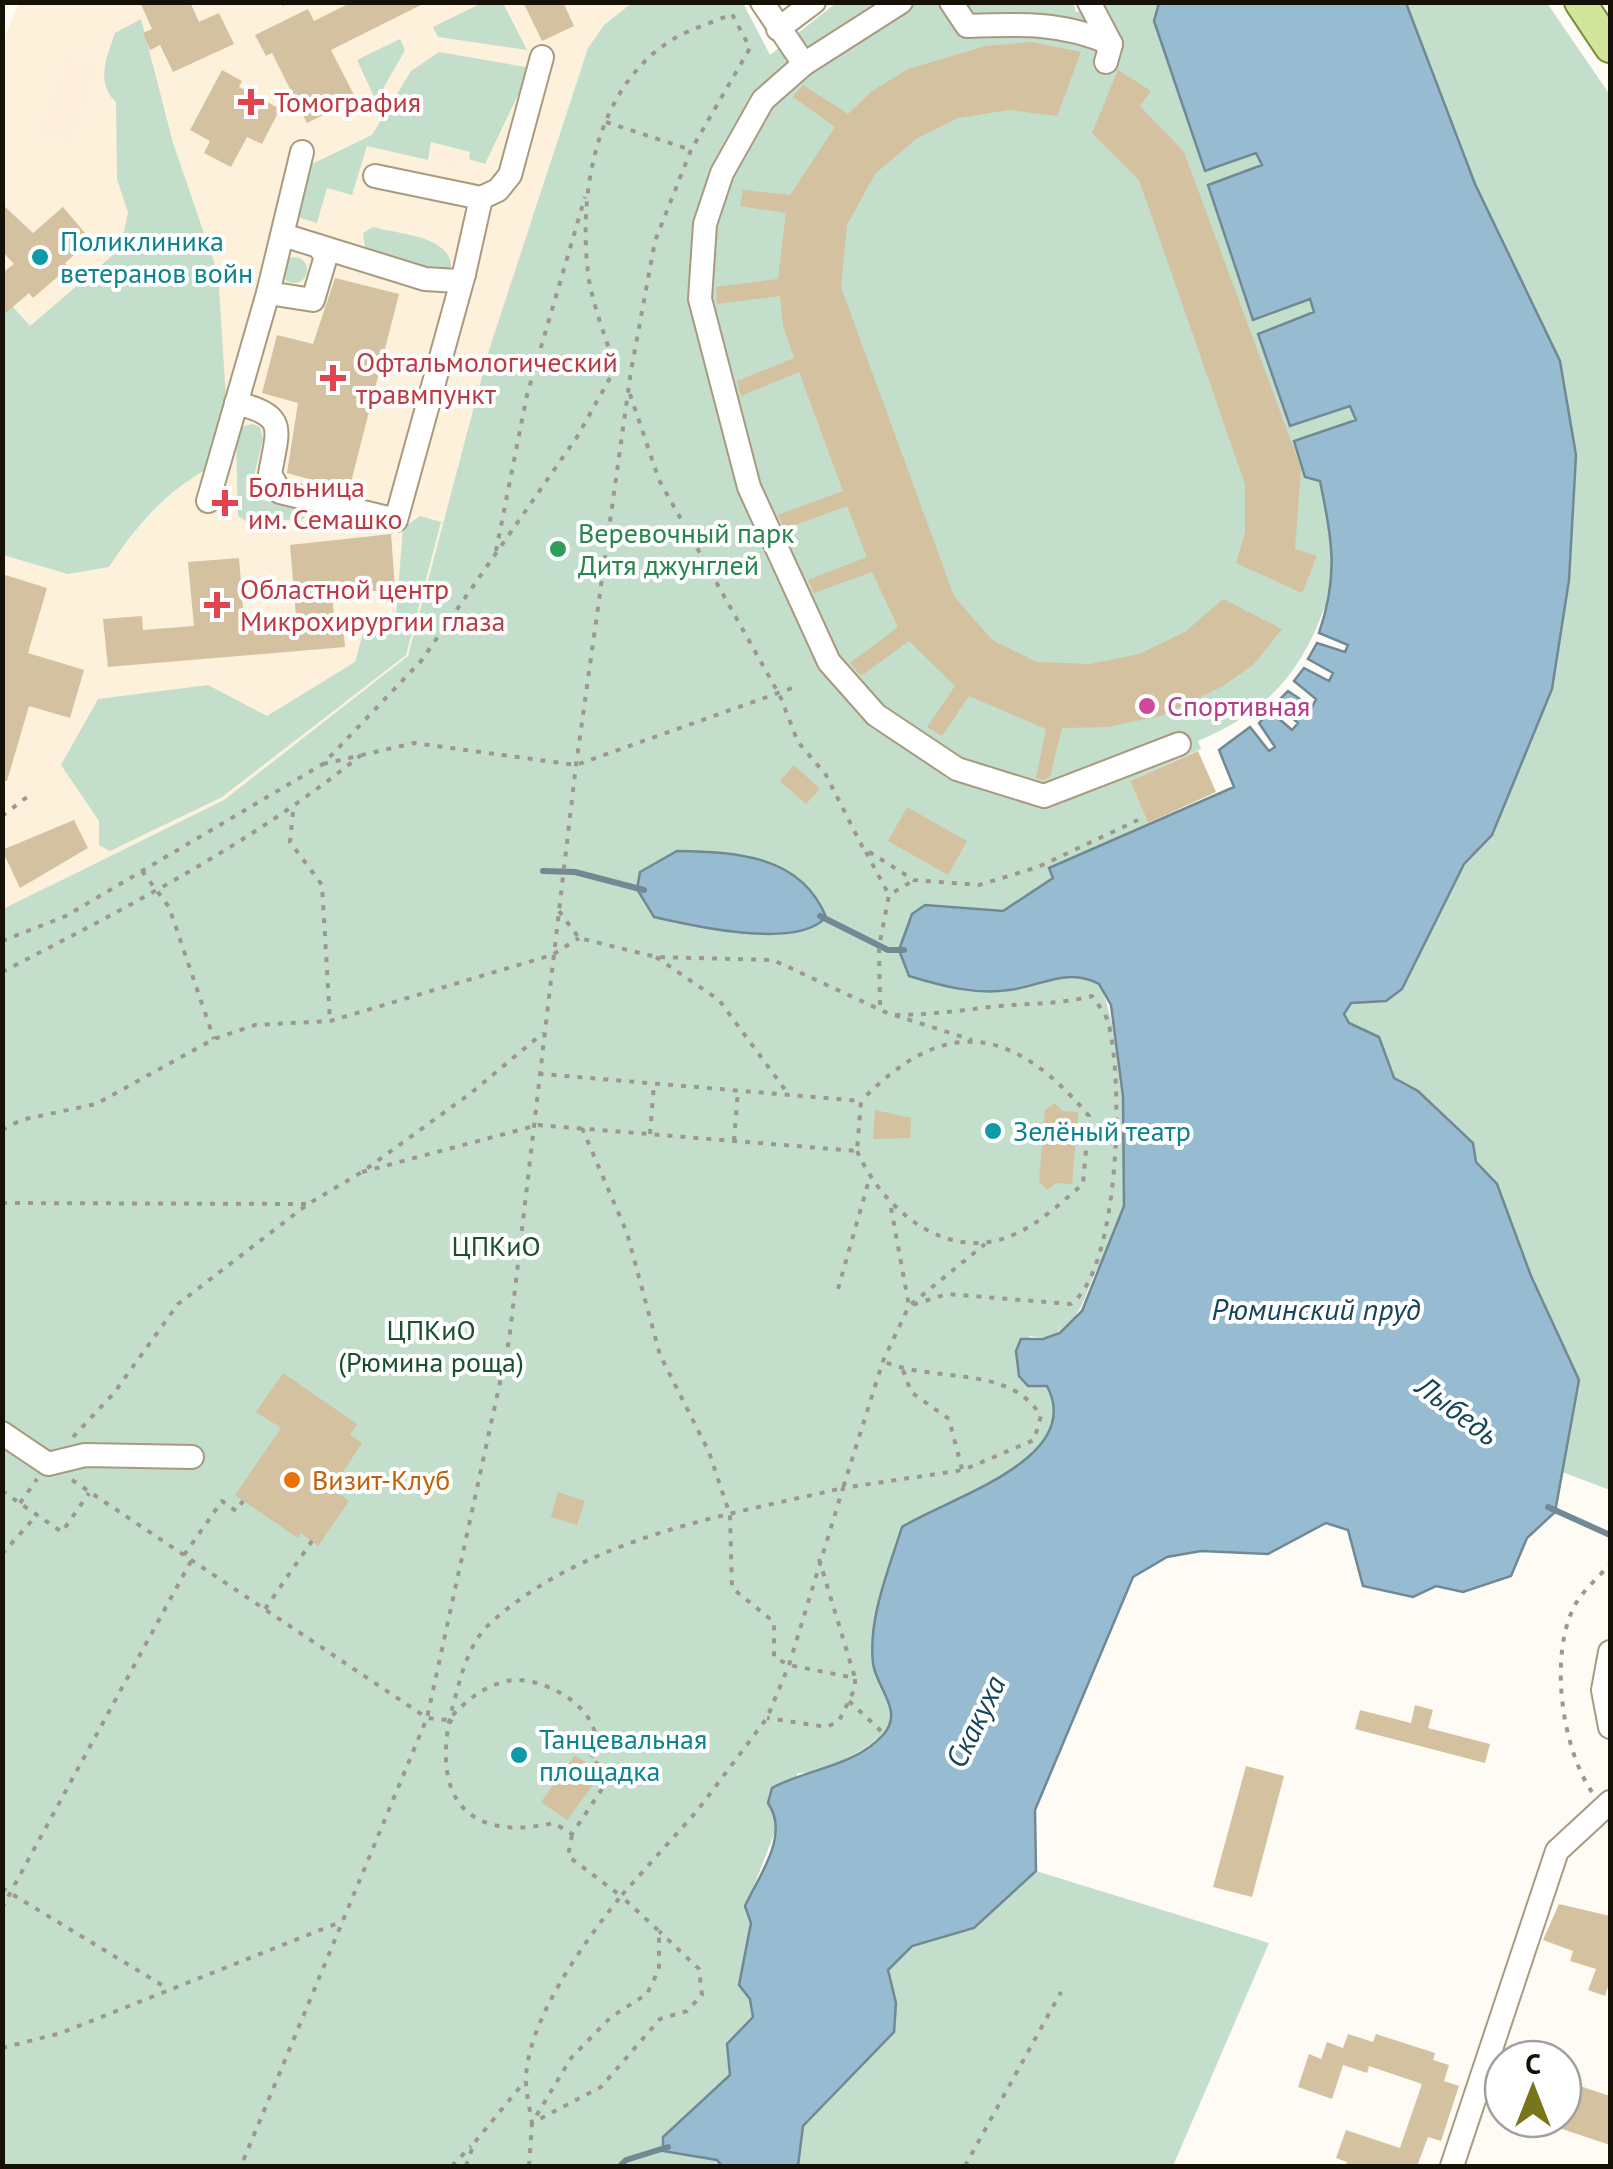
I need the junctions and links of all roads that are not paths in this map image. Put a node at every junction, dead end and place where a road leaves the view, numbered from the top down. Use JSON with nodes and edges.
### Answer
{"nodes":[{"id":1,"x":814,"y":2,"type":"edge"},
{"id":2,"x":900,"y":2,"type":"edge"},
{"id":3,"x":951,"y":2,"type":"edge"},
{"id":4,"x":1089,"y":2,"type":"edge"},
{"id":5,"x":1580,"y":2,"type":"edge"},
{"id":6,"x":1602,"y":2,"type":"edge"},
{"id":7,"x":763,"y":3,"type":"edge"},
{"id":8,"x":1610,"y":15,"type":"edge"},
{"id":9,"x":778,"y":30,"type":"junction"},
{"id":10,"x":1610,"y":47,"type":"edge"},
{"id":11,"x":542,"y":57,"type":"dead end"},
{"id":12,"x":804,"y":64,"type":"junction"},
{"id":13,"x":302,"y":152,"type":"dead end"},
{"id":14,"x":375,"y":176,"type":"dead end"},
{"id":15,"x":482,"y":198,"type":"junction"},
{"id":16,"x":282,"y":235,"type":"junction"},
{"id":17,"x":318,"y":246,"type":"junction"},
{"id":18,"x":464,"y":274,"type":"junction"},
{"id":19,"x":268,"y":293,"type":"junction"},
{"id":20,"x":236,"y":404,"type":"junction"},
{"id":21,"x":208,"y":501,"type":"dead end"},
{"id":22,"x":1178,"y":744,"type":"dead end"},
{"id":23,"x":2,"y":1433,"type":"edge"},
{"id":24,"x":192,"y":1457,"type":"dead end"},
{"id":25,"x":1610,"y":1652,"type":"edge"},
{"id":26,"x":1610,"y":1727,"type":"edge"},
{"id":27,"x":1607,"y":1806,"type":"edge"},
{"id":28,"x":1452,"y":2166,"type":"edge"}],
"edges":[{"from":1,"to":9,"type":"street"},
{"from":2,"to":12,"type":"street"},
{"from":3,"to":4,"type":"street"},
{"from":5,"to":10,"type":"main road"},
{"from":6,"to":8,"type":"main road"},
{"from":7,"to":9,"type":"street"},
{"from":9,"to":12,"type":"street"},
{"from":11,"to":15,"type":"street"},
{"from":12,"to":22,"type":"street"},
{"from":13,"to":16,"type":"street"},
{"from":14,"to":15,"type":"street"},
{"from":15,"to":18,"type":"street"},
{"from":16,"to":17,"type":"street"},
{"from":16,"to":19,"type":"street"},
{"from":17,"to":18,"type":"street"},
{"from":17,"to":19,"type":"street"},
{"from":18,"to":20,"type":"street"},
{"from":19,"to":20,"type":"street"},
{"from":20,"to":21,"type":"street"},
{"from":23,"to":24,"type":"street"},
{"from":25,"to":26,"type":"street"},
{"from":27,"to":28,"type":"street"}]}
